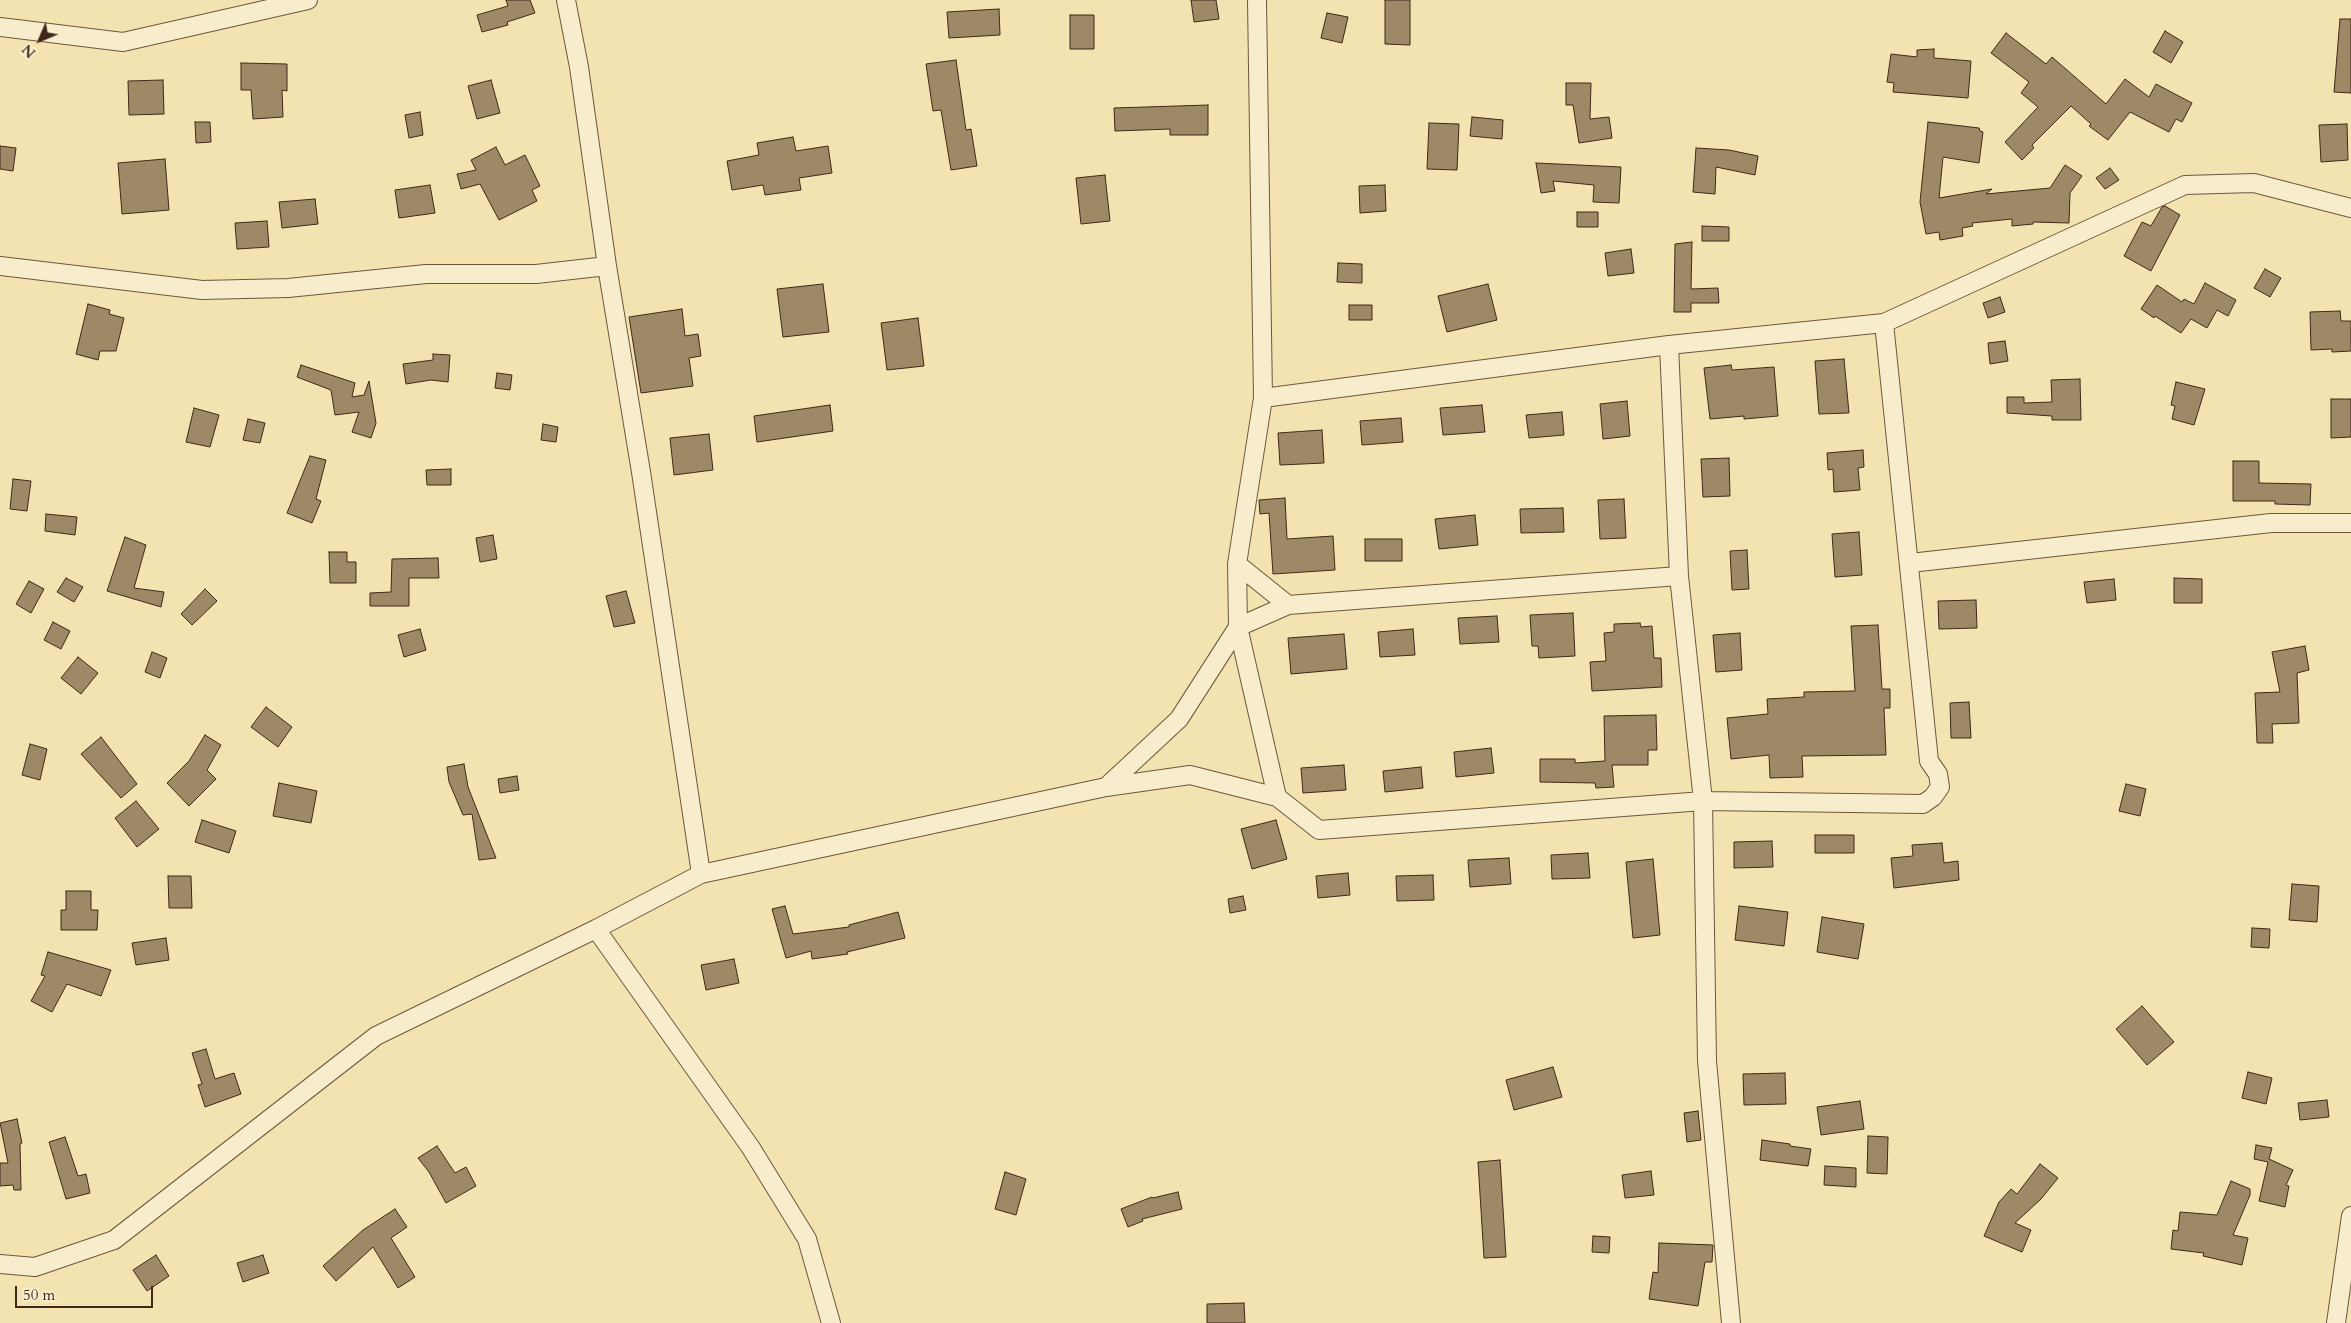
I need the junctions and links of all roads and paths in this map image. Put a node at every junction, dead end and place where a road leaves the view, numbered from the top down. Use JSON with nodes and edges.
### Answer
{"nodes":[{"id":1,"x":308,"y":0,"type":"edge"},
{"id":2,"x":566,"y":0,"type":"edge"},
{"id":3,"x":1256,"y":0,"type":"edge"},
{"id":4,"x":0,"y":27,"type":"edge"},
{"id":5,"x":2351,"y":208,"type":"edge"},
{"id":6,"x":0,"y":266,"type":"edge"},
{"id":7,"x":607,"y":266,"type":"junction"},
{"id":8,"x":1884,"y":323,"type":"junction"},
{"id":9,"x":1668,"y":345,"type":"junction"},
{"id":10,"x":1263,"y":398,"type":"junction"},
{"id":11,"x":2351,"y":523,"type":"edge"},
{"id":12,"x":1910,"y":563,"type":"junction"},
{"id":13,"x":1237,"y":564,"type":"junction"},
{"id":14,"x":1679,"y":576,"type":"junction"},
{"id":15,"x":1288,"y":605,"type":"junction"},
{"id":16,"x":1238,"y":627,"type":"junction"},
{"id":17,"x":1106,"y":786,"type":"junction"},
{"id":18,"x":1277,"y":797,"type":"junction"},
{"id":19,"x":1703,"y":801,"type":"junction"},
{"id":20,"x":701,"y":874,"type":"junction"},
{"id":21,"x":596,"y":929,"type":"junction"},
{"id":22,"x":2351,"y":1216,"type":"edge"},
{"id":23,"x":0,"y":1264,"type":"edge"},
{"id":24,"x":831,"y":1323,"type":"edge"},
{"id":25,"x":1731,"y":1323,"type":"edge"},
{"id":26,"x":2336,"y":1323,"type":"edge"}],
"edges":[{"from":1,"to":4,"type":"street"},
{"from":2,"to":7,"type":"street"},
{"from":3,"to":10,"type":"street"},
{"from":5,"to":8,"type":"street"},
{"from":6,"to":7,"type":"street"},
{"from":7,"to":20,"type":"street"},
{"from":8,"to":9,"type":"street"},
{"from":8,"to":12,"type":"street"},
{"from":9,"to":10,"type":"street"},
{"from":9,"to":14,"type":"street"},
{"from":10,"to":13,"type":"street"},
{"from":11,"to":12,"type":"street"},
{"from":12,"to":19,"type":"street"},
{"from":13,"to":15,"type":"street"},
{"from":13,"to":16,"type":"street"},
{"from":14,"to":15,"type":"street"},
{"from":14,"to":19,"type":"street"},
{"from":15,"to":16,"type":"street"},
{"from":16,"to":17,"type":"street"},
{"from":16,"to":18,"type":"street"},
{"from":17,"to":18,"type":"street"},
{"from":17,"to":20,"type":"street"},
{"from":18,"to":19,"type":"street"},
{"from":19,"to":25,"type":"street"},
{"from":20,"to":21,"type":"street"},
{"from":21,"to":23,"type":"street"},
{"from":21,"to":24,"type":"street"},
{"from":22,"to":26,"type":"street"}]}
